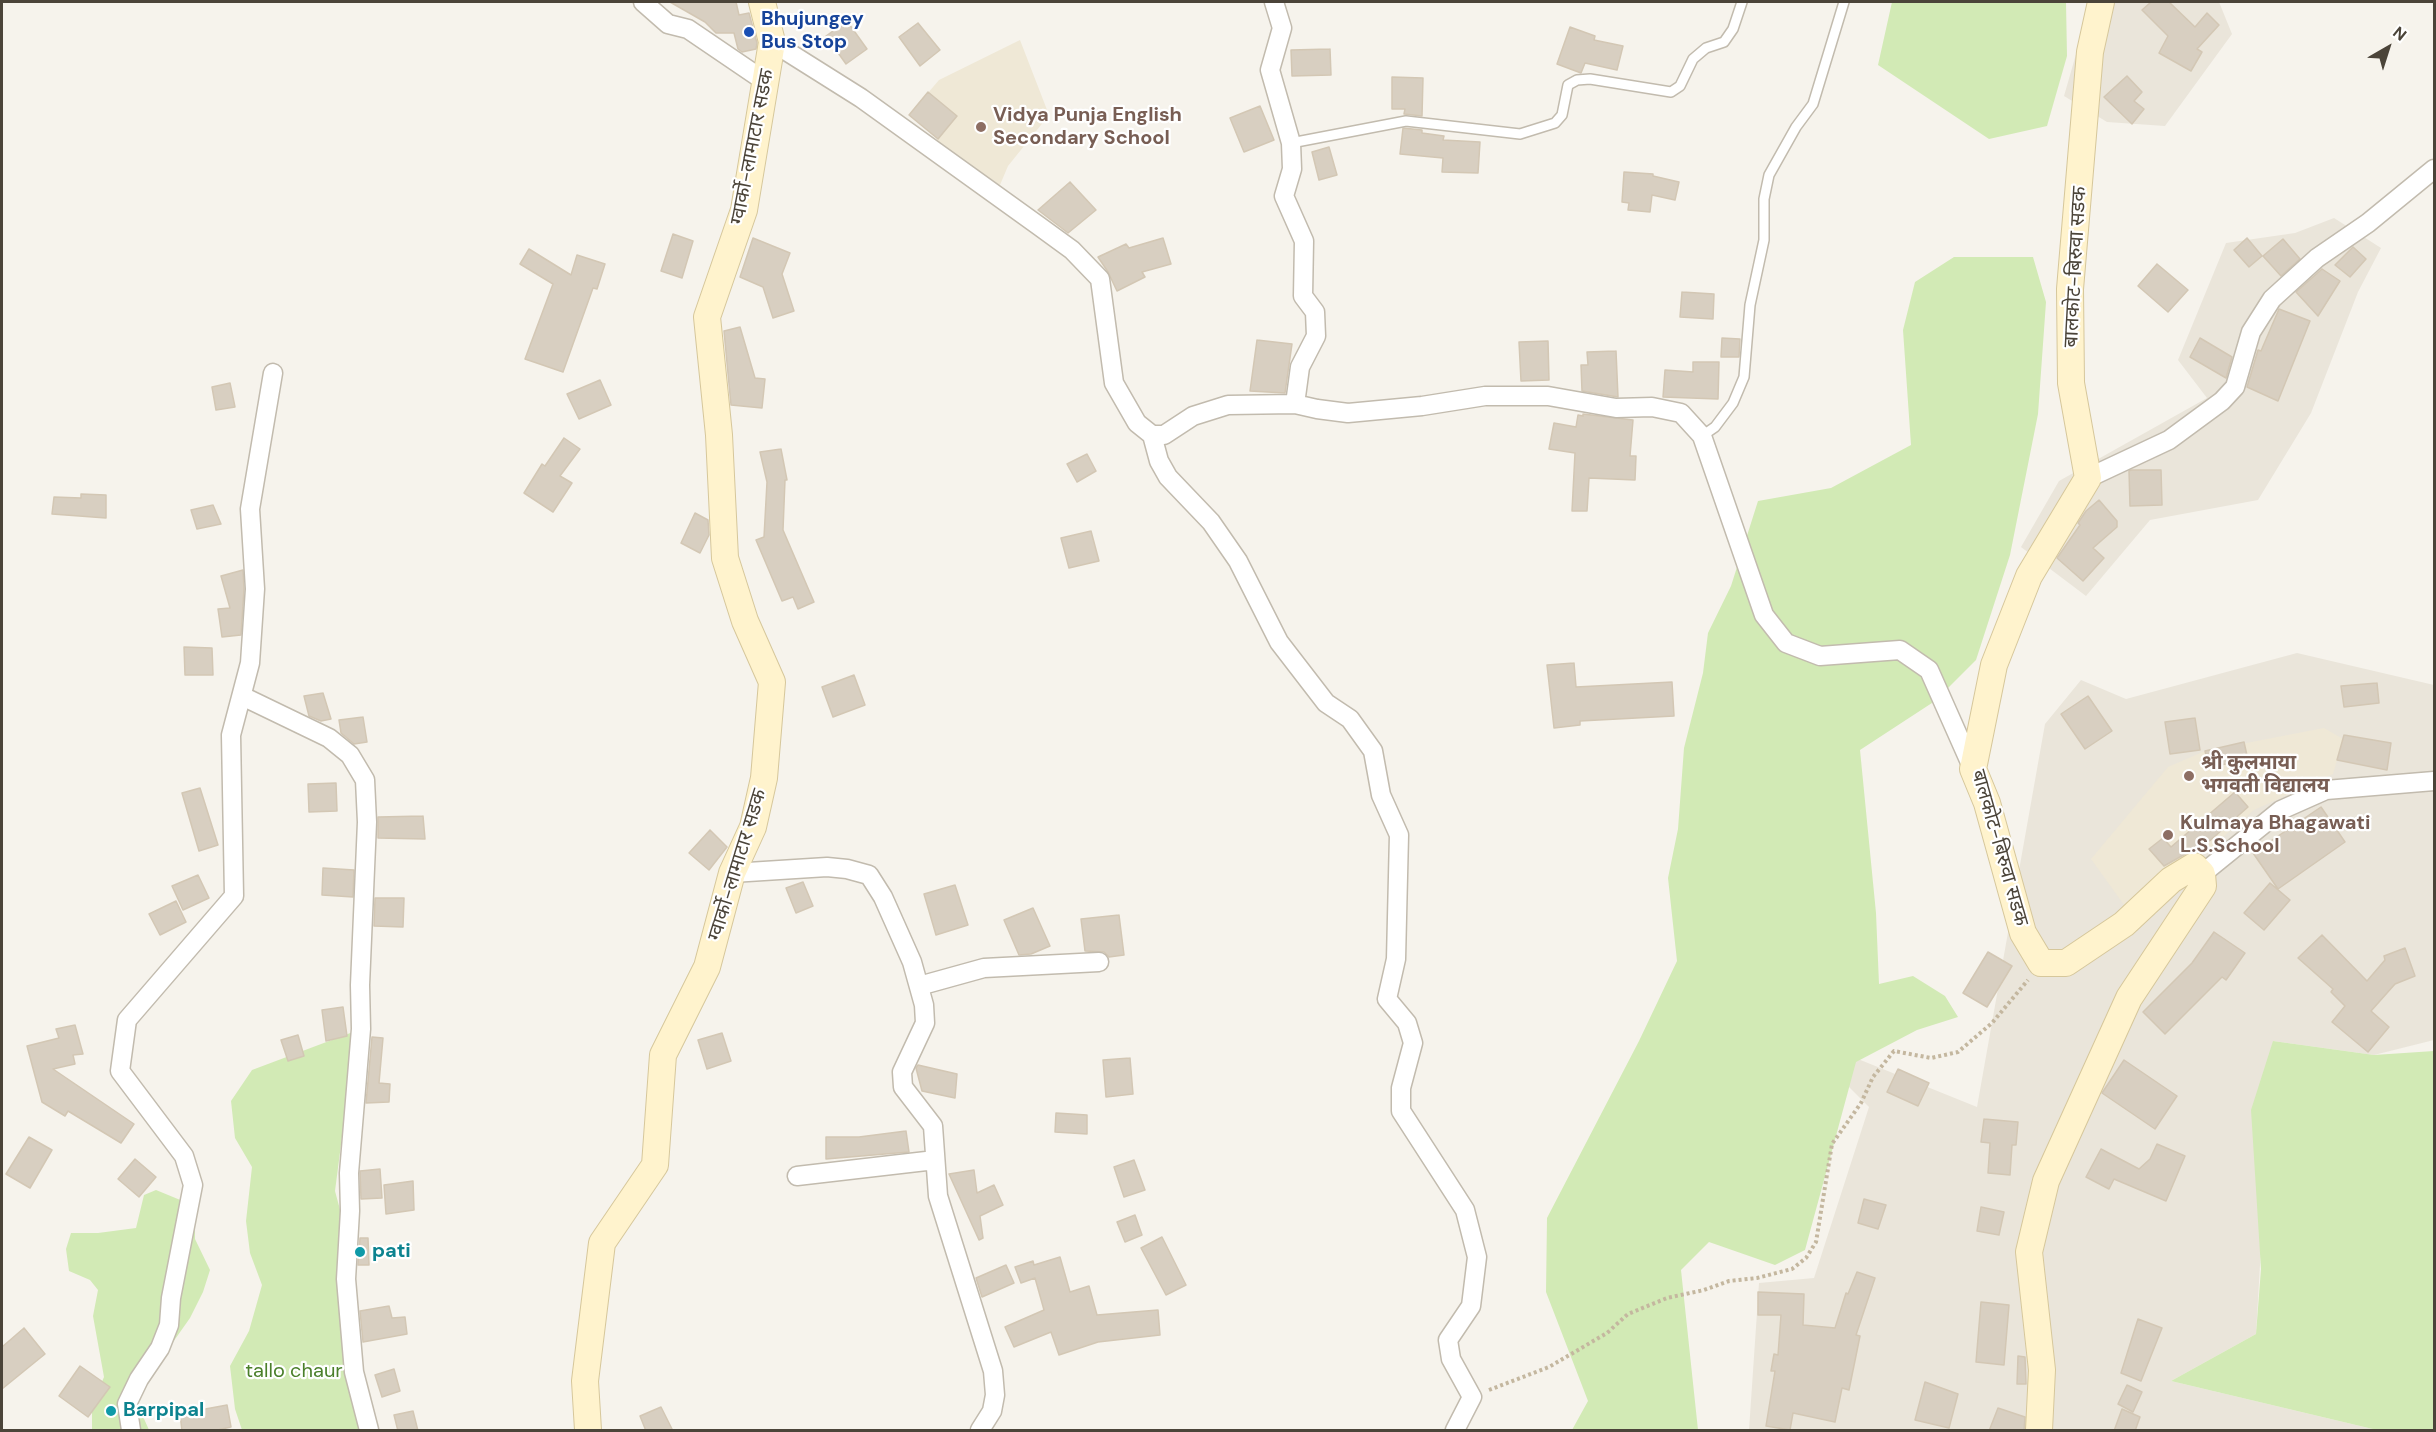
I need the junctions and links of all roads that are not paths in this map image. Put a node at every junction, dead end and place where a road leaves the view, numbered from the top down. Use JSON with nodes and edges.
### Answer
{"nodes":[{"id":1,"x":643,"y":2,"type":"edge"},
{"id":2,"x":762,"y":2,"type":"edge"},
{"id":3,"x":1274,"y":2,"type":"edge"},
{"id":4,"x":1742,"y":2,"type":"edge"},
{"id":5,"x":1844,"y":2,"type":"edge"},
{"id":6,"x":2101,"y":2,"type":"edge"},
{"id":7,"x":772,"y":42,"type":"junction"},
{"id":8,"x":766,"y":82,"type":"junction"},
{"id":9,"x":1291,"y":143,"type":"junction"},
{"id":10,"x":2434,"y":169,"type":"edge"},
{"id":11,"x":273,"y":373,"type":"dead end"},
{"id":12,"x":1295,"y":404,"type":"junction"},
{"id":13,"x":1152,"y":435,"type":"junction"},
{"id":14,"x":1702,"y":436,"type":"junction"},
{"id":15,"x":2088,"y":478,"type":"junction"},
{"id":16,"x":242,"y":696,"type":"junction"},
{"id":17,"x":1973,"y":769,"type":"junction"},
{"id":18,"x":2434,"y":781,"type":"edge"},
{"id":19,"x":732,"y":873,"type":"junction"},
{"id":20,"x":2202,"y":874,"type":"junction"},
{"id":21,"x":1099,"y":962,"type":"dead end"},
{"id":22,"x":919,"y":986,"type":"junction"},
{"id":23,"x":935,"y":1161,"type":"junction"},
{"id":24,"x":797,"y":1176,"type":"dead end"},
{"id":25,"x":131,"y":1431,"type":"edge"},
{"id":26,"x":369,"y":1431,"type":"edge"},
{"id":27,"x":588,"y":1431,"type":"edge"},
{"id":28,"x":980,"y":1431,"type":"edge"},
{"id":29,"x":1455,"y":1431,"type":"edge"},
{"id":30,"x":2039,"y":1431,"type":"edge"}],
"edges":[{"from":1,"to":8,"type":"street"},
{"from":2,"to":7,"type":"main road","name":"ग्वार्को-लामाटार सडक"},
{"from":3,"to":9,"type":"street"},
{"from":4,"to":9,"type":"lane"},
{"from":5,"to":14,"type":"lane"},
{"from":6,"to":15,"type":"main road","name":"बालकोट-बिरुवा सडक"},
{"from":7,"to":8,"type":"main road","name":"ग्वार्को-लामाटार सडक"},
{"from":7,"to":13,"type":"street"},
{"from":8,"to":19,"type":"main road","name":"ग्वार्को-लामाटार सडक"},
{"from":9,"to":12,"type":"street"},
{"from":10,"to":15,"type":"street"},
{"from":11,"to":16,"type":"street"},
{"from":12,"to":13,"type":"street"},
{"from":12,"to":14,"type":"street"},
{"from":13,"to":29,"type":"street"},
{"from":14,"to":17,"type":"street"},
{"from":15,"to":17,"type":"main road","name":"बालकोट-बिरुवा सडक"},
{"from":16,"to":25,"type":"street"},
{"from":16,"to":26,"type":"street"},
{"from":17,"to":20,"type":"main road","name":"बालकोट-बिरुवा सडक"},
{"from":18,"to":20,"type":"street"},
{"from":19,"to":22,"type":"street"},
{"from":19,"to":27,"type":"main road","name":"ग्वार्को-लामाटार सडक"},
{"from":20,"to":30,"type":"main road"},
{"from":21,"to":22,"type":"street"},
{"from":22,"to":23,"type":"street"},
{"from":23,"to":24,"type":"street"},
{"from":23,"to":28,"type":"street"}]}
